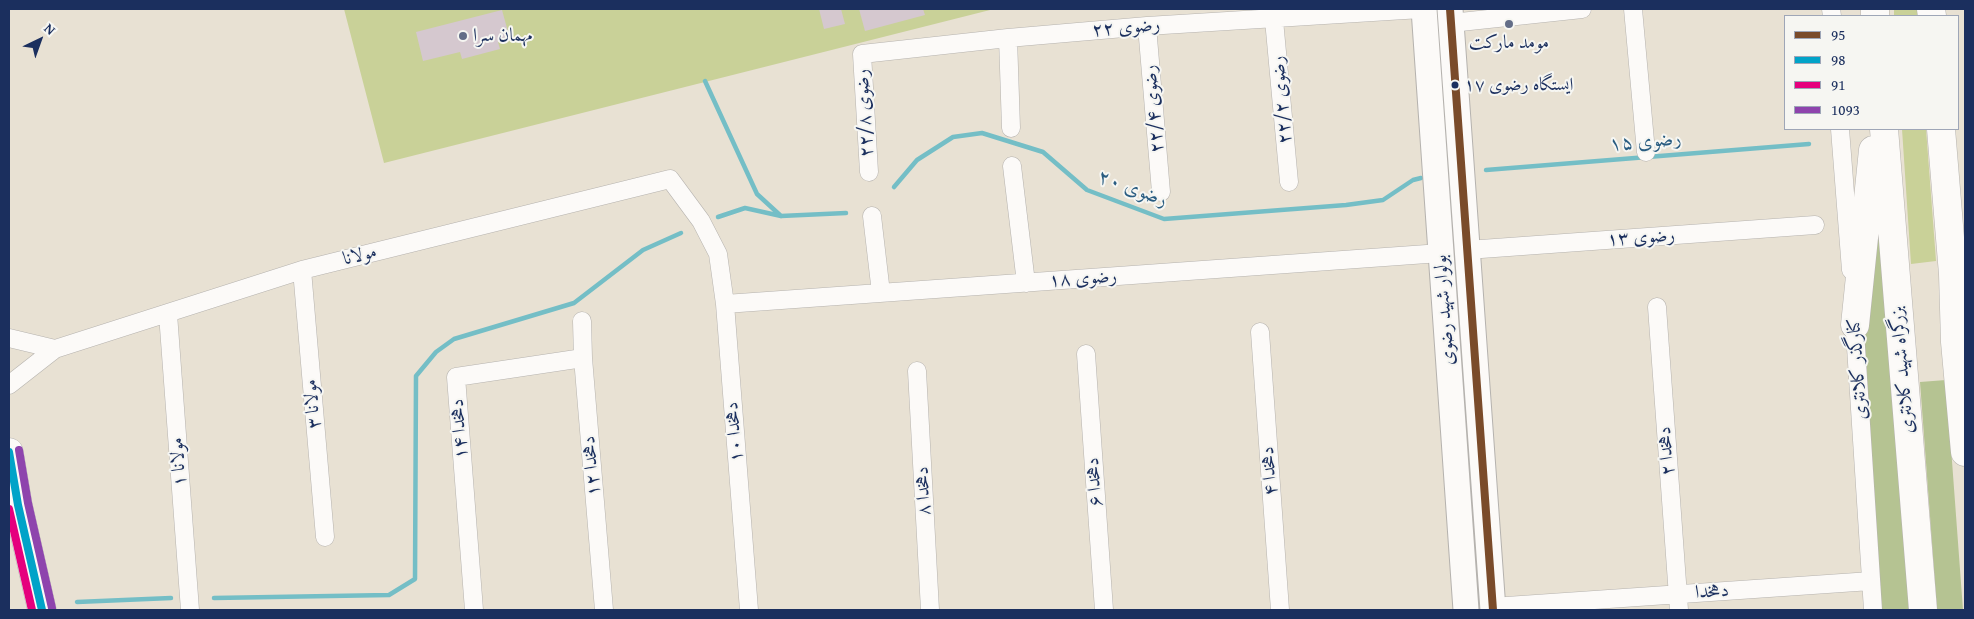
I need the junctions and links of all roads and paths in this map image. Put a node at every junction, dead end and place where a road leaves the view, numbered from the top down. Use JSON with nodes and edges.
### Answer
{"nodes":[{"id":1,"x":1423,"y":9,"type":"edge"},
{"id":2,"x":1582,"y":9,"type":"edge"},
{"id":3,"x":1633,"y":9,"type":"edge"},
{"id":4,"x":1274,"y":13,"type":"edge"},
{"id":5,"x":1451,"y":16,"type":"edge"},
{"id":6,"x":1147,"y":26,"type":"junction"},
{"id":7,"x":1008,"y":38,"type":"junction"},
{"id":8,"x":862,"y":54,"type":"joint"},
{"id":9,"x":1010,"y":128,"type":"dead end"},
{"id":10,"x":1840,"y":130,"type":"edge"},
{"id":11,"x":1875,"y":130,"type":"edge"},
{"id":12,"x":1884,"y":130,"type":"edge"},
{"id":13,"x":1941,"y":130,"type":"edge"},
{"id":14,"x":1646,"y":152,"type":"dead end"},
{"id":15,"x":1012,"y":166,"type":"dead end"},
{"id":16,"x":869,"y":172,"type":"dead end"},
{"id":17,"x":670,"y":179,"type":"joint"},
{"id":18,"x":1289,"y":182,"type":"dead end"},
{"id":19,"x":1161,"y":192,"type":"dead end"},
{"id":20,"x":872,"y":216,"type":"dead end"},
{"id":21,"x":1815,"y":225,"type":"dead end"},
{"id":22,"x":1467,"y":250,"type":"junction"},
{"id":23,"x":1441,"y":253,"type":"junction"},
{"id":24,"x":302,"y":270,"type":"junction"},
{"id":25,"x":1953,"y":274,"type":"junction"},
{"id":26,"x":1026,"y":283,"type":"junction"},
{"id":27,"x":881,"y":293,"type":"junction"},
{"id":28,"x":725,"y":304,"type":"junction"},
{"id":29,"x":1657,"y":307,"type":"dead end"},
{"id":30,"x":1965,"y":309,"type":"edge"},
{"id":31,"x":168,"y":314,"type":"junction"},
{"id":32,"x":582,"y":321,"type":"dead end"},
{"id":33,"x":1855,"y":325,"type":"junction"},
{"id":34,"x":1260,"y":332,"type":"dead end"},
{"id":35,"x":9,"y":338,"type":"edge"},
{"id":36,"x":55,"y":348,"type":"junction"},
{"id":37,"x":1086,"y":354,"type":"dead end"},
{"id":38,"x":583,"y":358,"type":"junction"},
{"id":39,"x":917,"y":371,"type":"dead end"},
{"id":40,"x":9,"y":385,"type":"edge"},
{"id":41,"x":9,"y":452,"type":"edge"},
{"id":42,"x":1965,"y":452,"type":"edge"},
{"id":43,"x":325,"y":538,"type":"dead end"},
{"id":44,"x":1871,"y":581,"type":"junction"},
{"id":45,"x":1678,"y":602,"type":"edge"},
{"id":46,"x":1492,"y":609,"type":"edge"},
{"id":47,"x":42,"y":610,"type":"edge"},
{"id":48,"x":190,"y":610,"type":"edge"},
{"id":49,"x":474,"y":610,"type":"edge"},
{"id":50,"x":604,"y":610,"type":"edge"},
{"id":51,"x":749,"y":610,"type":"edge"},
{"id":52,"x":930,"y":610,"type":"edge"},
{"id":53,"x":1104,"y":610,"type":"edge"},
{"id":54,"x":1280,"y":610,"type":"edge"},
{"id":55,"x":1467,"y":610,"type":"edge"},
{"id":56,"x":1873,"y":610,"type":"edge"},
{"id":57,"x":1923,"y":610,"type":"edge"}],
"edges":[{"from":1,"to":4,"type":"street","name":"رضوی ۲۲"},
{"from":1,"to":23,"type":"street","name":"بولوار شهید رضوی"},
{"from":2,"to":5,"type":"street"},
{"from":3,"to":14,"type":"street"},
{"from":4,"to":6,"type":"street","name":"رضوی ۲۲"},
{"from":4,"to":18,"type":"street","name":"رضوی ۲۲/۲"},
{"from":5,"to":22,"type":"street","name":"بولوار شهید رضوی"},
{"from":6,"to":7,"type":"street","name":"رضوی ۲۲"},
{"from":6,"to":19,"type":"street","name":"رضوی ۲۲/۴"},
{"from":7,"to":8,"type":"street","name":"رضوی ۲۲"},
{"from":7,"to":9,"type":"street"},
{"from":8,"to":16,"type":"street","name":"رضوی ۲۲/۸"},
{"from":10,"to":33,"type":"street","name":"کنارگذر کلانتری"},
{"from":11,"to":33,"type":"main road"},
{"from":12,"to":57,"type":"main road","name":"بزرگراه شهید کلانتری"},
{"from":13,"to":25,"type":"main road"},
{"from":15,"to":26,"type":"street"},
{"from":17,"to":24,"type":"street","name":"مولانا"},
{"from":17,"to":28,"type":"street","name":"دهخدا ۱۰"},
{"from":20,"to":27,"type":"street"},
{"from":21,"to":22,"type":"street","name":"رضوی ۱۳"},
{"from":22,"to":46,"type":"street","name":"بولوار شهید رضوی"},
{"from":23,"to":26,"type":"street","name":"رضوی ۱۸"},
{"from":23,"to":55,"type":"street","name":"بولوار شهید رضوی"},
{"from":24,"to":31,"type":"street","name":"مولانا"},
{"from":24,"to":43,"type":"street","name":"مولانا ۳"},
{"from":25,"to":30,"type":"main road"},
{"from":25,"to":42,"type":"main road"},
{"from":26,"to":27,"type":"street","name":"رضوی ۱۸"},
{"from":27,"to":28,"type":"street","name":"رضوی ۱۸"},
{"from":28,"to":51,"type":"street","name":"دهخدا ۱۰"},
{"from":29,"to":45,"type":"street","name":"دهخدا ۲"},
{"from":31,"to":36,"type":"street","name":"مولانا"},
{"from":31,"to":48,"type":"street","name":"مولانا ۱"},
{"from":32,"to":38,"type":"street","name":"دهخدا ۱۲"},
{"from":33,"to":44,"type":"street","name":"کنارگذر کلانتری"},
{"from":34,"to":54,"type":"street","name":"دهخدا ۴"},
{"from":35,"to":36,"type":"street"},
{"from":36,"to":40,"type":"street"},
{"from":37,"to":53,"type":"street","name":"دهخدا ۶"},
{"from":38,"to":49,"type":"street","name":"دهخدا ۱۴"},
{"from":38,"to":50,"type":"street","name":"دهخدا ۱۲"},
{"from":39,"to":52,"type":"street","name":"دهخدا ۸"},
{"from":41,"to":47,"type":"main road"},
{"from":44,"to":45,"type":"street","name":"دهخدا"},
{"from":44,"to":56,"type":"street","name":"کنارگذر کلانتری"},
{"from":45,"to":46,"type":"street","name":"دهخدا"},
{"from":46,"to":55,"type":"street"}]}
